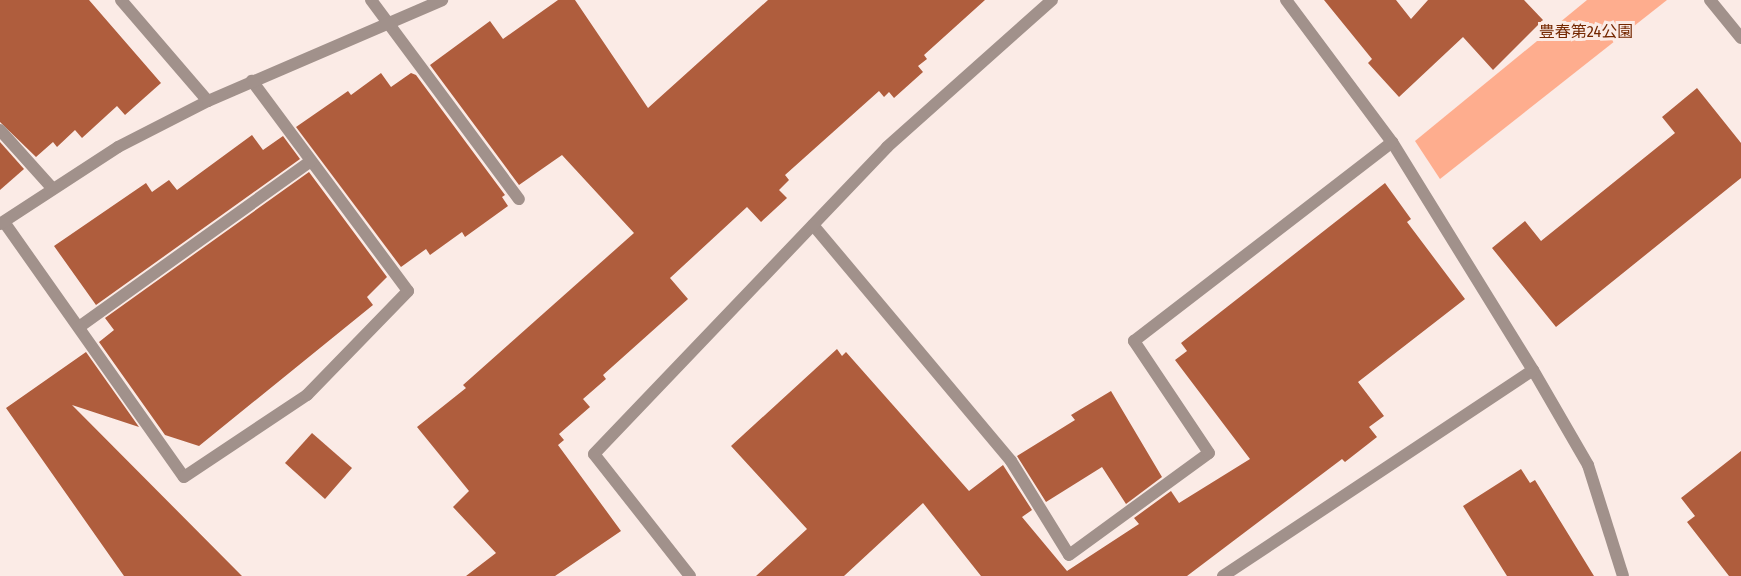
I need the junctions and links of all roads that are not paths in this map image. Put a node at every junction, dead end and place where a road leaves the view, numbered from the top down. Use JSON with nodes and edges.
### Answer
{"nodes":[{"id":1,"x":121,"y":0,"type":"edge"},
{"id":2,"x":371,"y":0,"type":"edge"},
{"id":3,"x":442,"y":0,"type":"edge"},
{"id":4,"x":1052,"y":0,"type":"edge"},
{"id":5,"x":1286,"y":0,"type":"edge"},
{"id":6,"x":1710,"y":0,"type":"edge"},
{"id":7,"x":391,"y":22,"type":"junction"},
{"id":8,"x":1741,"y":38,"type":"edge"},
{"id":9,"x":252,"y":81,"type":"junction"},
{"id":10,"x":208,"y":101,"type":"junction"},
{"id":11,"x":0,"y":130,"type":"edge"},
{"id":12,"x":1392,"y":142,"type":"junction"},
{"id":13,"x":311,"y":161,"type":"junction"},
{"id":14,"x":53,"y":189,"type":"junction"},
{"id":15,"x":519,"y":199,"type":"dead end"},
{"id":16,"x":2,"y":223,"type":"edge"},
{"id":17,"x":813,"y":225,"type":"junction"},
{"id":18,"x":79,"y":327,"type":"junction"},
{"id":19,"x":1533,"y":370,"type":"junction"},
{"id":20,"x":690,"y":576,"type":"edge"},
{"id":21,"x":1223,"y":576,"type":"edge"},
{"id":22,"x":1623,"y":576,"type":"edge"}],
"edges":[{"from":1,"to":10,"type":"street"},
{"from":2,"to":7,"type":"street"},
{"from":3,"to":7,"type":"street"},
{"from":4,"to":17,"type":"street"},
{"from":5,"to":12,"type":"street"},
{"from":6,"to":8,"type":"street"},
{"from":7,"to":9,"type":"street"},
{"from":7,"to":15,"type":"street"},
{"from":9,"to":10,"type":"street"},
{"from":9,"to":13,"type":"street"},
{"from":10,"to":14,"type":"street"},
{"from":11,"to":14,"type":"street"},
{"from":12,"to":17,"type":"street"},
{"from":12,"to":19,"type":"street"},
{"from":13,"to":18,"type":"street"},
{"from":13,"to":18,"type":"street"},
{"from":14,"to":16,"type":"street"},
{"from":16,"to":18,"type":"street"},
{"from":17,"to":20,"type":"street"},
{"from":19,"to":21,"type":"street"},
{"from":19,"to":22,"type":"street"}]}
